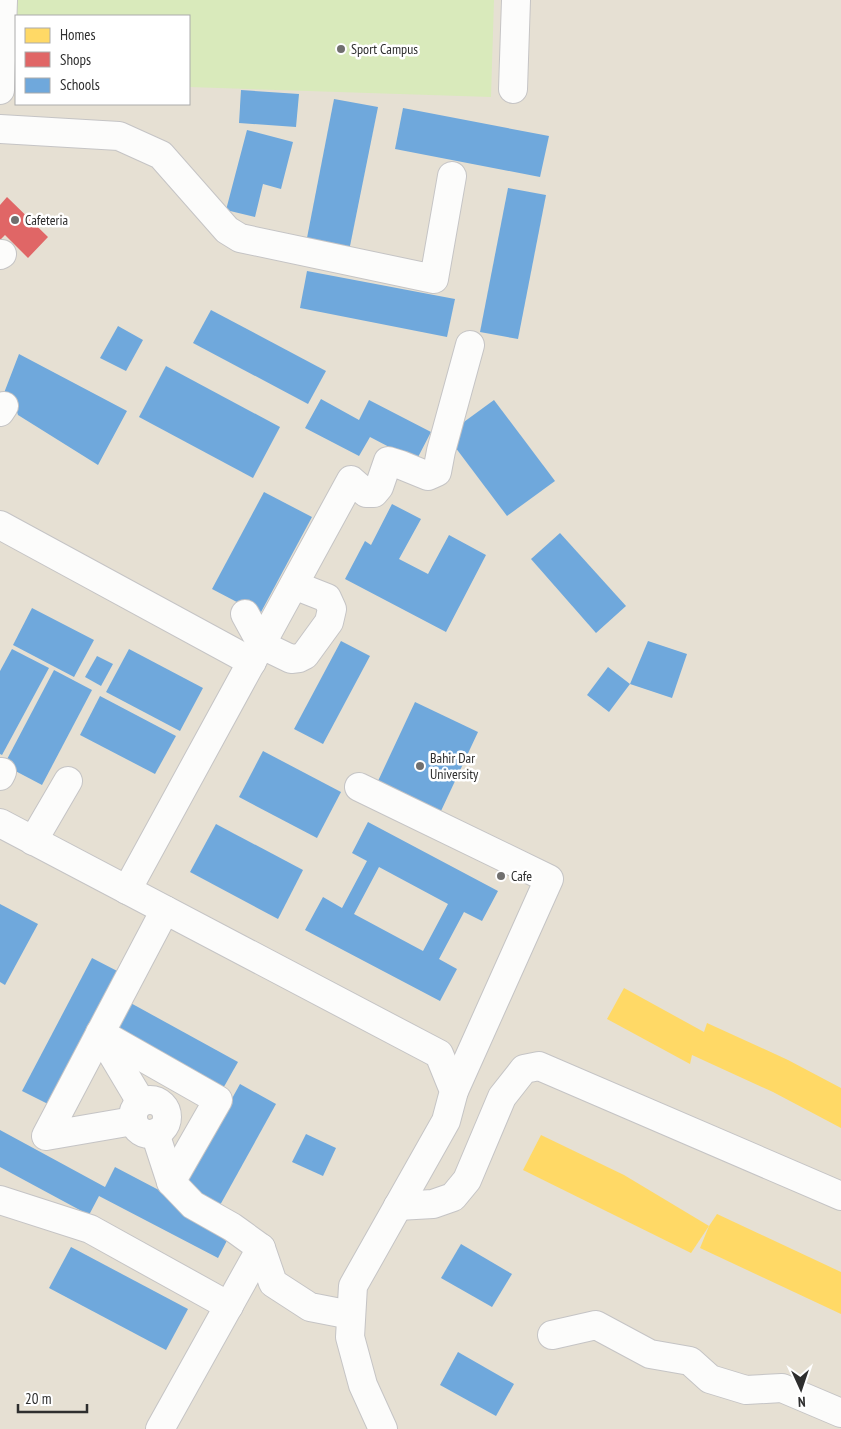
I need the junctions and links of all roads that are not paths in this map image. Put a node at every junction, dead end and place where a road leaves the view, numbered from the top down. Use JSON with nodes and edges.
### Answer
{"nodes":[{"id":1,"x":3,"y":0,"type":"edge"},
{"id":2,"x":516,"y":0,"type":"edge"},
{"id":3,"x":0,"y":90,"type":"edge"},
{"id":4,"x":513,"y":90,"type":"dead end"},
{"id":5,"x":0,"y":129,"type":"edge"},
{"id":6,"x":452,"y":176,"type":"dead end"},
{"id":7,"x":470,"y":345,"type":"dead end"},
{"id":8,"x":0,"y":525,"type":"edge"},
{"id":9,"x":294,"y":585,"type":"junction"},
{"id":10,"x":245,"y":614,"type":"dead end"},
{"id":11,"x":257,"y":654,"type":"junction"},
{"id":12,"x":68,"y":781,"type":"dead end"},
{"id":13,"x":359,"y":786,"type":"dead end"},
{"id":14,"x":0,"y":823,"type":"edge"},
{"id":15,"x":33,"y":841,"type":"junction"},
{"id":16,"x":127,"y":890,"type":"junction"},
{"id":17,"x":165,"y":910,"type":"junction"},
{"id":18,"x":100,"y":1034,"type":"junction"},
{"id":19,"x":173,"y":1074,"type":"junction"},
{"id":20,"x":454,"y":1091,"type":"junction"},
{"id":21,"x":147,"y":1114,"type":"junction"},
{"id":22,"x":172,"y":1182,"type":"junction"},
{"id":23,"x":841,"y":1196,"type":"edge"},
{"id":24,"x":0,"y":1200,"type":"edge"},
{"id":25,"x":398,"y":1206,"type":"junction"},
{"id":26,"x":261,"y":1248,"type":"junction"},
{"id":27,"x":228,"y":1306,"type":"junction"},
{"id":28,"x":351,"y":1314,"type":"junction"},
{"id":29,"x":552,"y":1335,"type":"dead end"},
{"id":30,"x":841,"y":1413,"type":"edge"},
{"id":31,"x":160,"y":1429,"type":"edge"},
{"id":32,"x":383,"y":1429,"type":"edge"}],
"edges":[{"from":1,"to":3,"type":"lane"},
{"from":2,"to":4,"type":"lane"},
{"from":5,"to":6,"type":"lane"},
{"from":7,"to":9,"type":"lane"},
{"from":8,"to":11,"type":"lane"},
{"from":9,"to":11,"type":"lane"},
{"from":9,"to":11,"type":"lane"},
{"from":10,"to":11,"type":"lane"},
{"from":11,"to":16,"type":"lane"},
{"from":12,"to":15,"type":"lane"},
{"from":13,"to":20,"type":"lane"},
{"from":14,"to":15,"type":"lane"},
{"from":15,"to":16,"type":"lane"},
{"from":16,"to":17,"type":"lane"},
{"from":17,"to":18,"type":"lane"},
{"from":17,"to":20,"type":"lane"},
{"from":18,"to":19,"type":"lane"},
{"from":18,"to":21,"type":"lane"},
{"from":18,"to":21,"type":"lane"},
{"from":19,"to":21,"type":"lane"},
{"from":19,"to":22,"type":"lane"},
{"from":20,"to":25,"type":"lane"},
{"from":21,"to":22,"type":"lane"},
{"from":22,"to":26,"type":"lane"},
{"from":23,"to":25,"type":"lane"},
{"from":24,"to":27,"type":"lane"},
{"from":25,"to":28,"type":"lane"},
{"from":26,"to":27,"type":"lane"},
{"from":26,"to":28,"type":"lane"},
{"from":27,"to":31,"type":"lane"},
{"from":28,"to":32,"type":"lane"},
{"from":29,"to":30,"type":"lane"}]}
